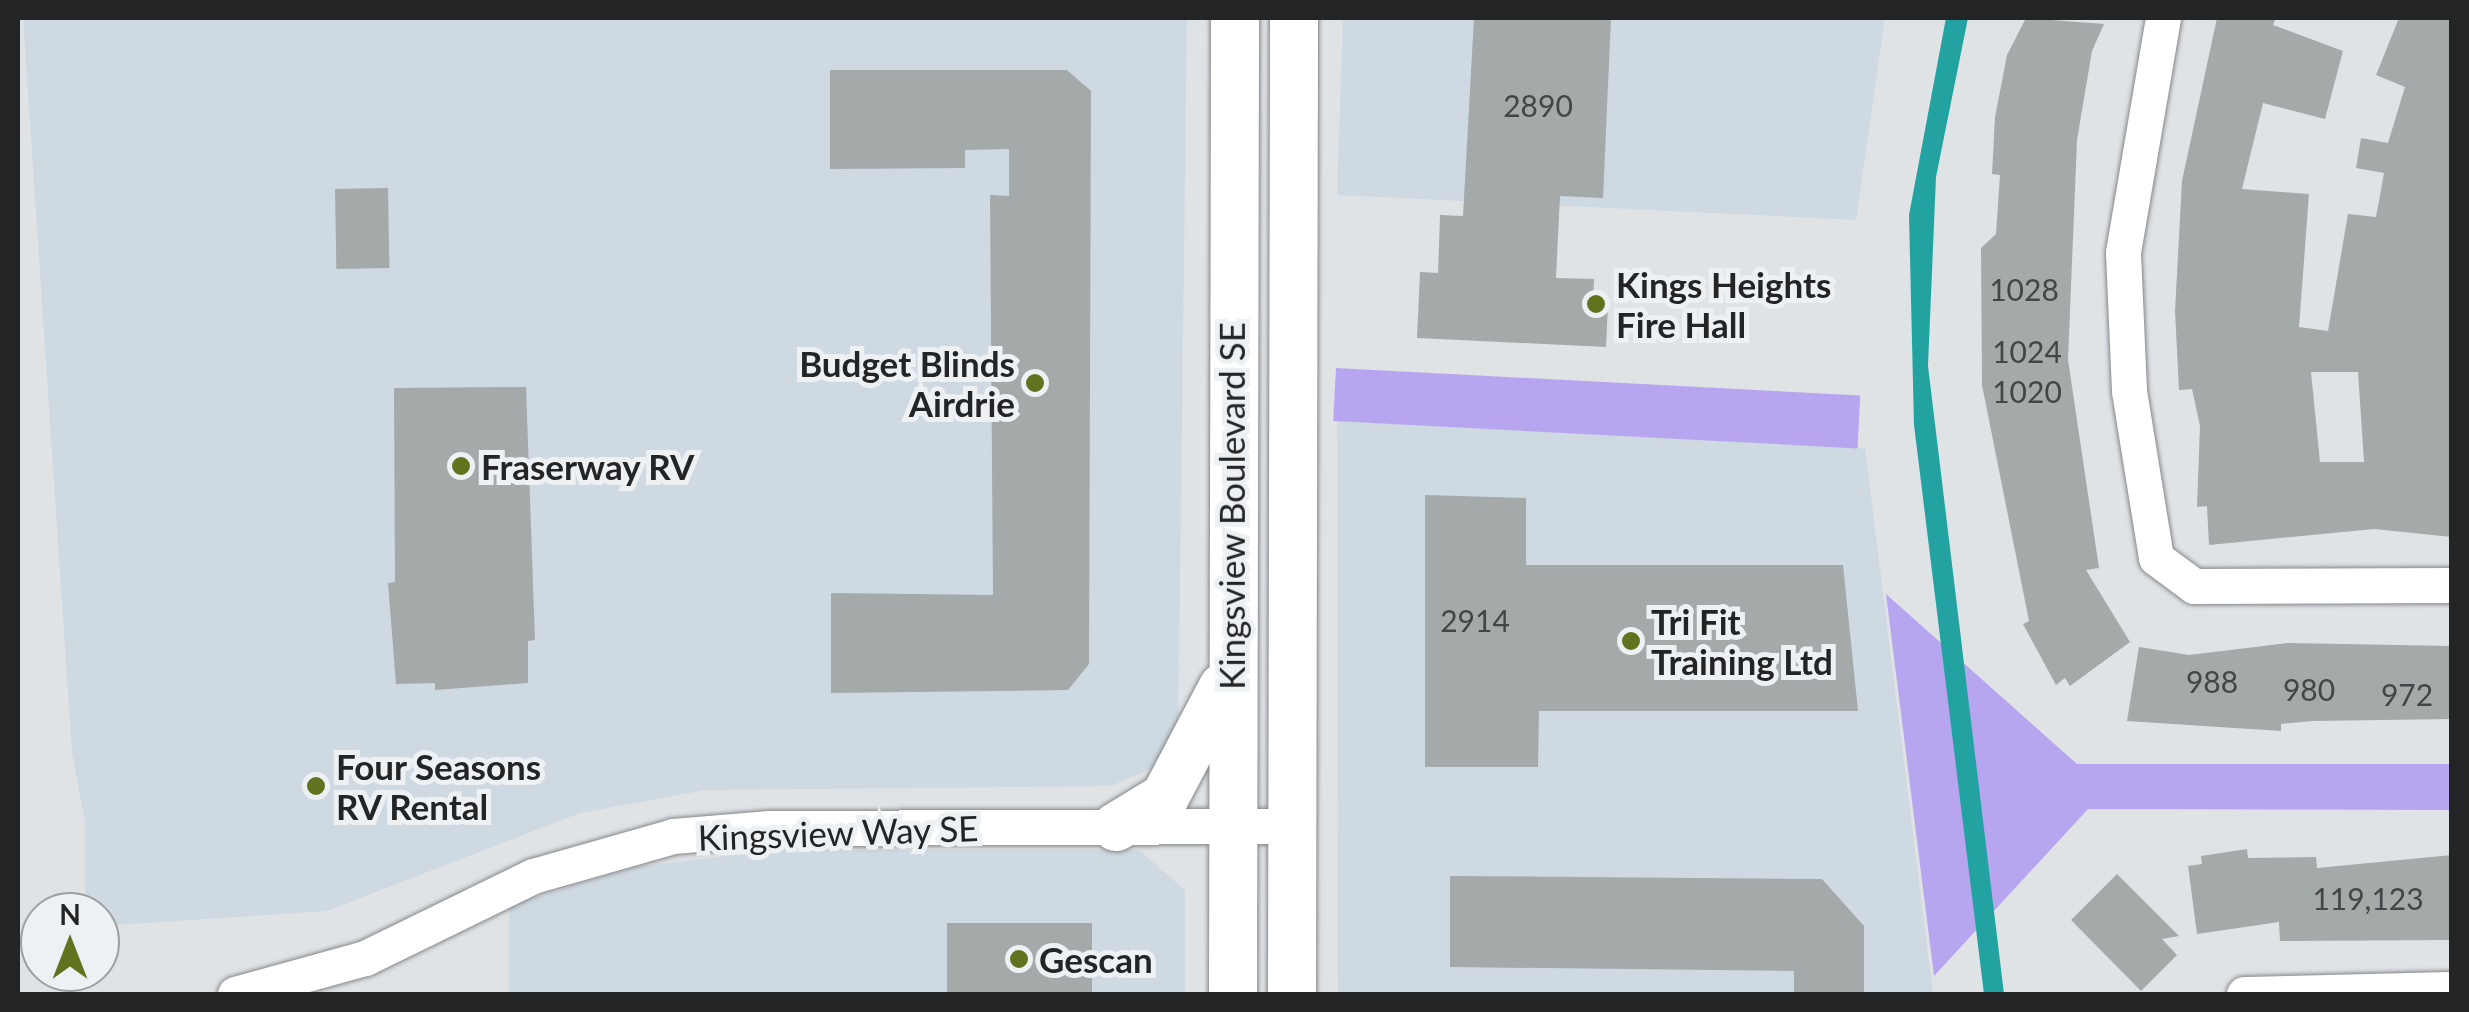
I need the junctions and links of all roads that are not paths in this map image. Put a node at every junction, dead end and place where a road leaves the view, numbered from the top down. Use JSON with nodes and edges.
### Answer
{"nodes":[{"id":1,"x":1235,"y":18,"type":"edge"},
{"id":2,"x":1294,"y":18,"type":"edge"},
{"id":3,"x":2163,"y":18,"type":"edge"},
{"id":4,"x":2452,"y":585,"type":"edge"},
{"id":5,"x":1230,"y":670,"type":"junction"},
{"id":6,"x":1233,"y":826,"type":"junction"},
{"id":7,"x":1291,"y":826,"type":"junction"},
{"id":8,"x":1116,"y":827,"type":"junction"},
{"id":9,"x":2452,"y":990,"type":"edge"},
{"id":10,"x":235,"y":994,"type":"edge"},
{"id":11,"x":1233,"y":994,"type":"edge"},
{"id":12,"x":1292,"y":994,"type":"edge"},
{"id":13,"x":2244,"y":994,"type":"edge"}],
"edges":[{"from":1,"to":5,"type":"main road","name":"Kingsview Boulevard SE"},
{"from":2,"to":7,"type":"main road","name":"Kingsview Boulevard SE"},
{"from":3,"to":4,"type":"street"},
{"from":5,"to":6,"type":"main road","name":"Kingsview Boulevard SE"},
{"from":5,"to":8,"type":"main road"},
{"from":6,"to":7,"type":"street","name":"Kingsview Way SE"},
{"from":6,"to":8,"type":"street","name":"Kingsview Way SE"},
{"from":6,"to":11,"type":"main road","name":"Kingsview Boulevard SE"},
{"from":7,"to":12,"type":"main road","name":"Kingsview Boulevard SE"},
{"from":8,"to":10,"type":"street","name":"Kingsview Way SE"},
{"from":9,"to":13,"type":"street"}]}
